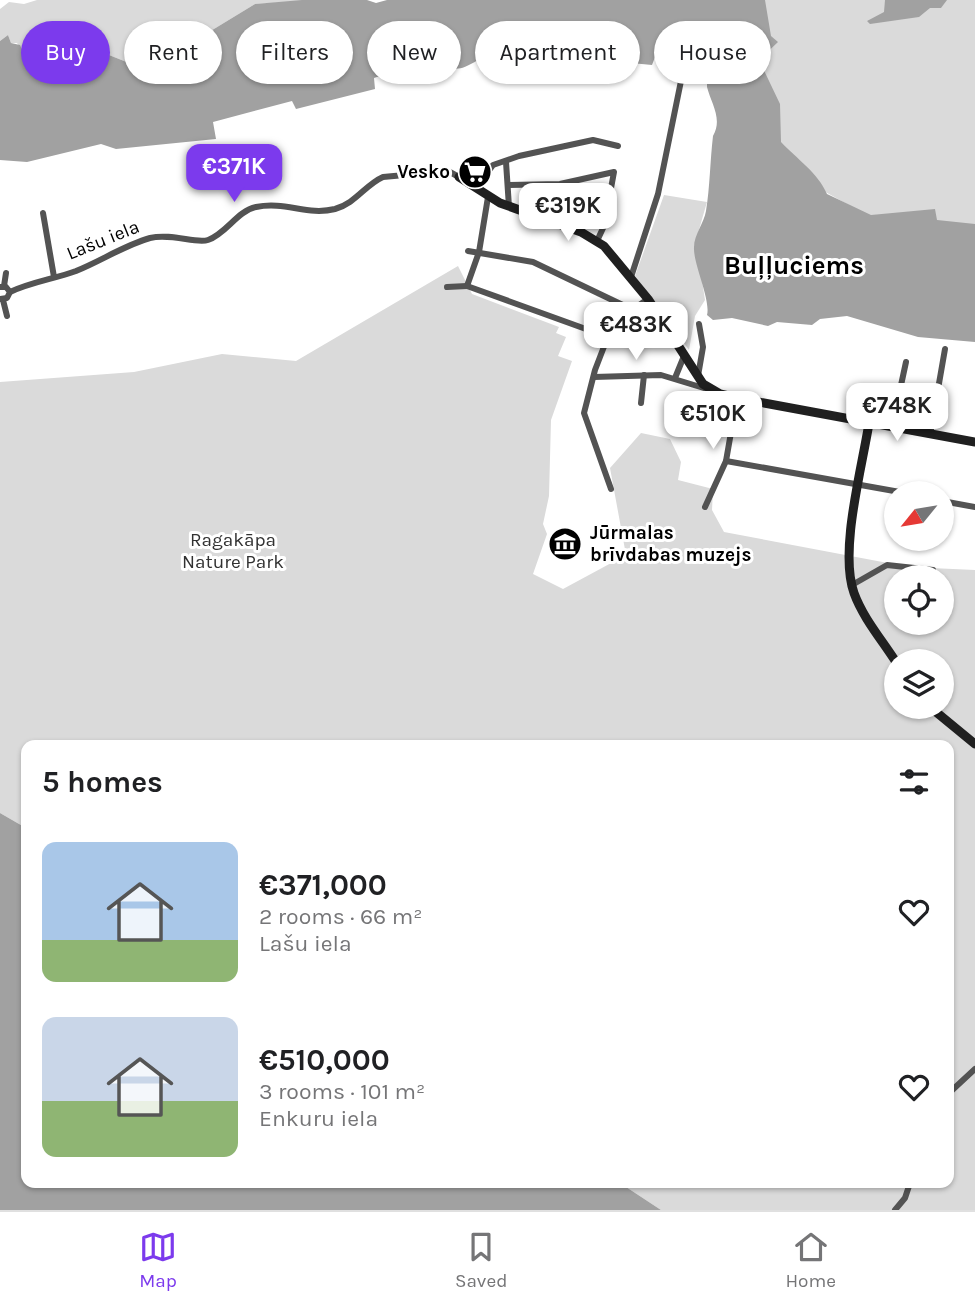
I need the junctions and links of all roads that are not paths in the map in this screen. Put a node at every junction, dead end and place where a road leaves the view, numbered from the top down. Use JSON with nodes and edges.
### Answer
{"nodes":[{"id":1,"x":680,"y":84,"type":"edge"},
{"id":2,"x":618,"y":146,"type":"dead end"},
{"id":3,"x":506,"y":162,"type":"junction"},
{"id":4,"x":459,"y":177,"type":"joint"},
{"id":5,"x":509,"y":185,"type":"junction"},
{"id":6,"x":476,"y":188,"type":"junction"},
{"id":7,"x":488,"y":197,"type":"junction"},
{"id":8,"x":509,"y":207,"type":"junction"},
{"id":9,"x":43,"y":213,"type":"dead end"},
{"id":10,"x":597,"y":241,"type":"junction"},
{"id":11,"x":468,"y":251,"type":"dead end"},
{"id":12,"x":479,"y":252,"type":"junction"},
{"id":13,"x":6,"y":273,"type":"dead end"},
{"id":14,"x":54,"y":277,"type":"junction"},
{"id":15,"x":631,"y":277,"type":"junction"},
{"id":16,"x":467,"y":286,"type":"junction"},
{"id":17,"x":5,"y":288,"type":"edge"},
{"id":18,"x":447,"y":290,"type":"dead end"},
{"id":19,"x":648,"y":299,"type":"junction"},
{"id":20,"x":1,"y":300,"type":"edge"},
{"id":21,"x":620,"y":304,"type":"junction"},
{"id":22,"x":7,"y":316,"type":"dead end"},
{"id":23,"x":699,"y":324,"type":"dead end"},
{"id":24,"x":608,"y":337,"type":"junction"},
{"id":25,"x":945,"y":349,"type":"dead end"},
{"id":26,"x":684,"y":356,"type":"junction"},
{"id":27,"x":906,"y":362,"type":"dead end"},
{"id":28,"x":644,"y":375,"type":"junction"},
{"id":29,"x":594,"y":377,"type":"junction"},
{"id":30,"x":675,"y":378,"type":"junction"},
{"id":31,"x":698,"y":378,"type":"junction"},
{"id":32,"x":712,"y":391,"type":"junction"},
{"id":33,"x":737,"y":398,"type":"junction"},
{"id":34,"x":641,"y":404,"type":"dead end"},
{"id":35,"x":869,"y":423,"type":"junction"},
{"id":36,"x":892,"y":427,"type":"junction"},
{"id":37,"x":930,"y":435,"type":"junction"},
{"id":38,"x":975,"y":442,"type":"edge"},
{"id":39,"x":726,"y":461,"type":"junction"},
{"id":40,"x":859,"y":485,"type":"junction"},
{"id":41,"x":611,"y":489,"type":"dead end"},
{"id":42,"x":884,"y":489,"type":"edge"},
{"id":43,"x":954,"y":503,"type":"edge"},
{"id":44,"x":705,"y":507,"type":"dead end"},
{"id":45,"x":975,"y":507,"type":"edge"},
{"id":46,"x":884,"y":567,"type":"edge"},
{"id":47,"x":852,"y":585,"type":"junction"},
{"id":48,"x":887,"y":649,"type":"edge"},
{"id":49,"x":945,"y":719,"type":"edge"},
{"id":50,"x":975,"y":744,"type":"edge"},
{"id":51,"x":975,"y":1069,"type":"edge"},
{"id":52,"x":954,"y":1088,"type":"edge"},
{"id":53,"x":908,"y":1188,"type":"edge"},
{"id":54,"x":895,"y":1210,"type":"edge"}],
"edges":[{"from":1,"to":15,"type":"street"},
{"from":2,"to":3,"type":"street"},
{"from":3,"to":5,"type":"street"},
{"from":3,"to":6,"type":"street"},
{"from":4,"to":6,"type":"street","name":"Lašu iela"},
{"from":4,"to":14,"type":"street","name":"Lašu iela"},
{"from":5,"to":8,"type":"street"},
{"from":5,"to":10,"type":"street"},
{"from":6,"to":7,"type":"street","name":"Lašu iela"},
{"from":7,"to":8,"type":"street","name":"Lašu iela"},
{"from":7,"to":12,"type":"street"},
{"from":8,"to":10,"type":"street","name":"Lašu iela"},
{"from":9,"to":14,"type":"street"},
{"from":10,"to":15,"type":"street","name":"Lašu iela"},
{"from":11,"to":12,"type":"street"},
{"from":12,"to":16,"type":"street"},
{"from":12,"to":21,"type":"street"},
{"from":13,"to":17,"type":"street"},
{"from":14,"to":17,"type":"street","name":"Lašu iela"},
{"from":15,"to":19,"type":"street","name":"Lašu iela"},
{"from":16,"to":18,"type":"street"},
{"from":16,"to":24,"type":"street"},
{"from":17,"to":20,"type":"street","name":"Lašu iela"},
{"from":19,"to":21,"type":"street"},
{"from":19,"to":26,"type":"street","name":"Lašu iela"},
{"from":20,"to":22,"type":"street"},
{"from":21,"to":24,"type":"street"},
{"from":23,"to":31,"type":"street"},
{"from":24,"to":29,"type":"street"},
{"from":25,"to":37,"type":"street"},
{"from":26,"to":30,"type":"street"},
{"from":26,"to":31,"type":"street","name":"Lašu iela"},
{"from":27,"to":36,"type":"street"},
{"from":28,"to":29,"type":"street"},
{"from":28,"to":30,"type":"street"},
{"from":28,"to":34,"type":"street"},
{"from":29,"to":41,"type":"street"},
{"from":30,"to":32,"type":"street"},
{"from":31,"to":32,"type":"street","name":"Lašu iela"},
{"from":32,"to":33,"type":"street"},
{"from":33,"to":35,"type":"street"},
{"from":33,"to":39,"type":"street"},
{"from":35,"to":36,"type":"street"},
{"from":35,"to":40,"type":"street"},
{"from":36,"to":37,"type":"street"},
{"from":37,"to":38,"type":"street"},
{"from":39,"to":40,"type":"street"},
{"from":39,"to":44,"type":"street"},
{"from":40,"to":42,"type":"street"},
{"from":40,"to":47,"type":"street"},
{"from":43,"to":45,"type":"street"},
{"from":46,"to":47,"type":"street"},
{"from":47,"to":48,"type":"street"},
{"from":49,"to":50,"type":"street"},
{"from":51,"to":52,"type":"street"},
{"from":53,"to":54,"type":"street"}]}
